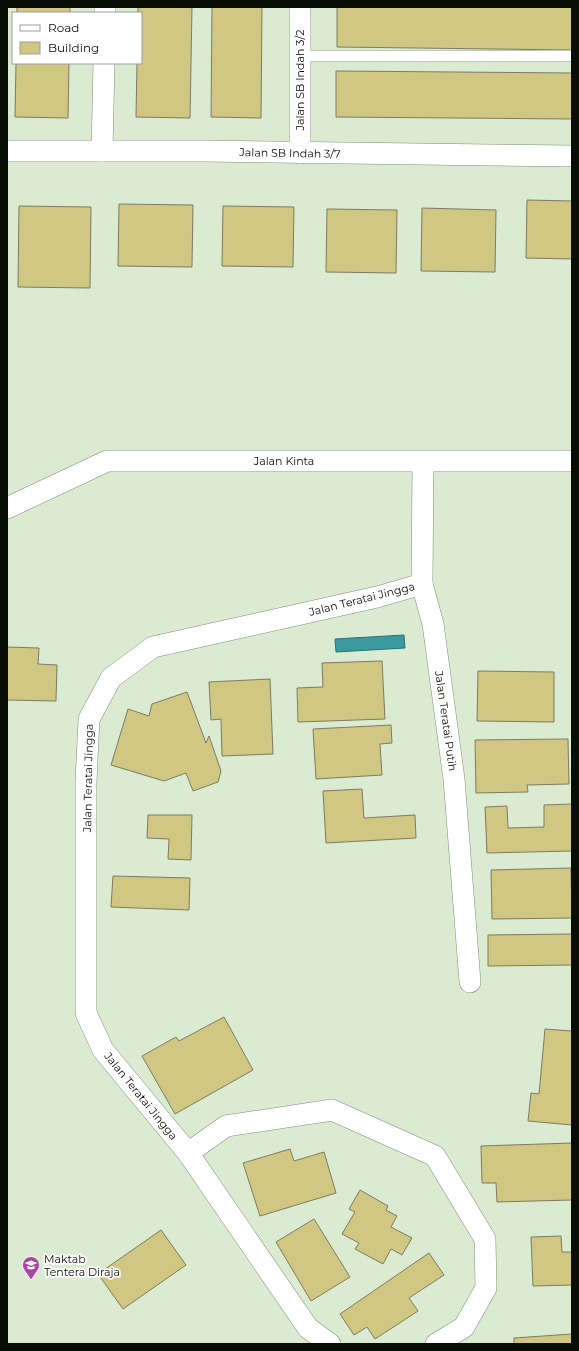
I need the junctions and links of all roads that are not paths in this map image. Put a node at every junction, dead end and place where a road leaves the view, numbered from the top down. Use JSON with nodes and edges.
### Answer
{"nodes":[{"id":1,"x":300,"y":7,"type":"edge"},
{"id":2,"x":299,"y":56,"type":"junction"},
{"id":3,"x":572,"y":56,"type":"edge"},
{"id":4,"x":104,"y":64,"type":"edge"},
{"id":5,"x":7,"y":151,"type":"edge"},
{"id":6,"x":102,"y":151,"type":"junction"},
{"id":7,"x":300,"y":153,"type":"junction"},
{"id":8,"x":572,"y":156,"type":"edge"},
{"id":9,"x":572,"y":461,"type":"edge"},
{"id":10,"x":423,"y":462,"type":"junction"},
{"id":11,"x":7,"y":508,"type":"edge"},
{"id":12,"x":422,"y":584,"type":"junction"},
{"id":13,"x":470,"y":982,"type":"dead end"},
{"id":14,"x":188,"y":1153,"type":"junction"},
{"id":15,"x":330,"y":1344,"type":"edge"},
{"id":16,"x":436,"y":1344,"type":"edge"}],
"edges":[{"from":1,"to":2,"type":"street","name":"Jalan SB Indah 3/2"},
{"from":2,"to":3,"type":"lane"},
{"from":2,"to":7,"type":"street","name":"Jalan SB Indah 3/2"},
{"from":4,"to":6,"type":"street"},
{"from":5,"to":6,"type":"street","name":"Jalan SB Indah 3/7"},
{"from":6,"to":7,"type":"street","name":"Jalan SB Indah 3/7"},
{"from":7,"to":8,"type":"street","name":"Jalan SB Indah 3/7"},
{"from":9,"to":10,"type":"street","name":"Jalan Kinta"},
{"from":10,"to":11,"type":"street","name":"Jalan Kinta"},
{"from":10,"to":12,"type":"street","name":"Jalan Teratai Putih"},
{"from":12,"to":13,"type":"street","name":"Jalan Teratai Putih"},
{"from":12,"to":14,"type":"street","name":"Jalan Teratai Jingga"},
{"from":14,"to":15,"type":"street","name":"Jalan Teratai Jingga"},
{"from":14,"to":16,"type":"street"}]}
